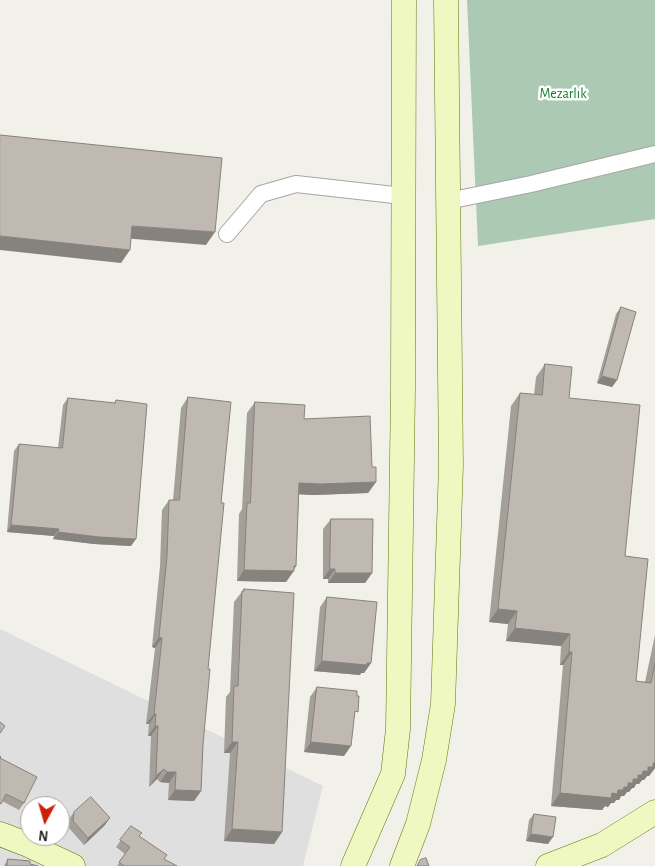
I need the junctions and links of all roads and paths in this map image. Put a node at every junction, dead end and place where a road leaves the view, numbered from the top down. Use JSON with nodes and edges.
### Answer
{"nodes":[{"id":1,"x":404,"y":0,"type":"edge"},
{"id":2,"x":446,"y":0,"type":"edge"},
{"id":3,"x":655,"y":154,"type":"edge"},
{"id":4,"x":403,"y":196,"type":"junction"},
{"id":5,"x":448,"y":201,"type":"junction"},
{"id":6,"x":227,"y":234,"type":"dead end"},
{"id":7,"x":655,"y":812,"type":"edge"},
{"id":8,"x":0,"y":834,"type":"edge"},
{"id":9,"x":72,"y":866,"type":"edge"},
{"id":10,"x":353,"y":866,"type":"edge"},
{"id":11,"x":402,"y":866,"type":"edge"},
{"id":12,"x":548,"y":866,"type":"edge"}],
"edges":[{"from":1,"to":4,"type":"street"},
{"from":2,"to":5,"type":"street"},
{"from":3,"to":5,"type":"street"},
{"from":4,"to":6,"type":"street"},
{"from":4,"to":10,"type":"street"},
{"from":5,"to":11,"type":"street"},
{"from":7,"to":12,"type":"street"},
{"from":8,"to":9,"type":"street"}]}
